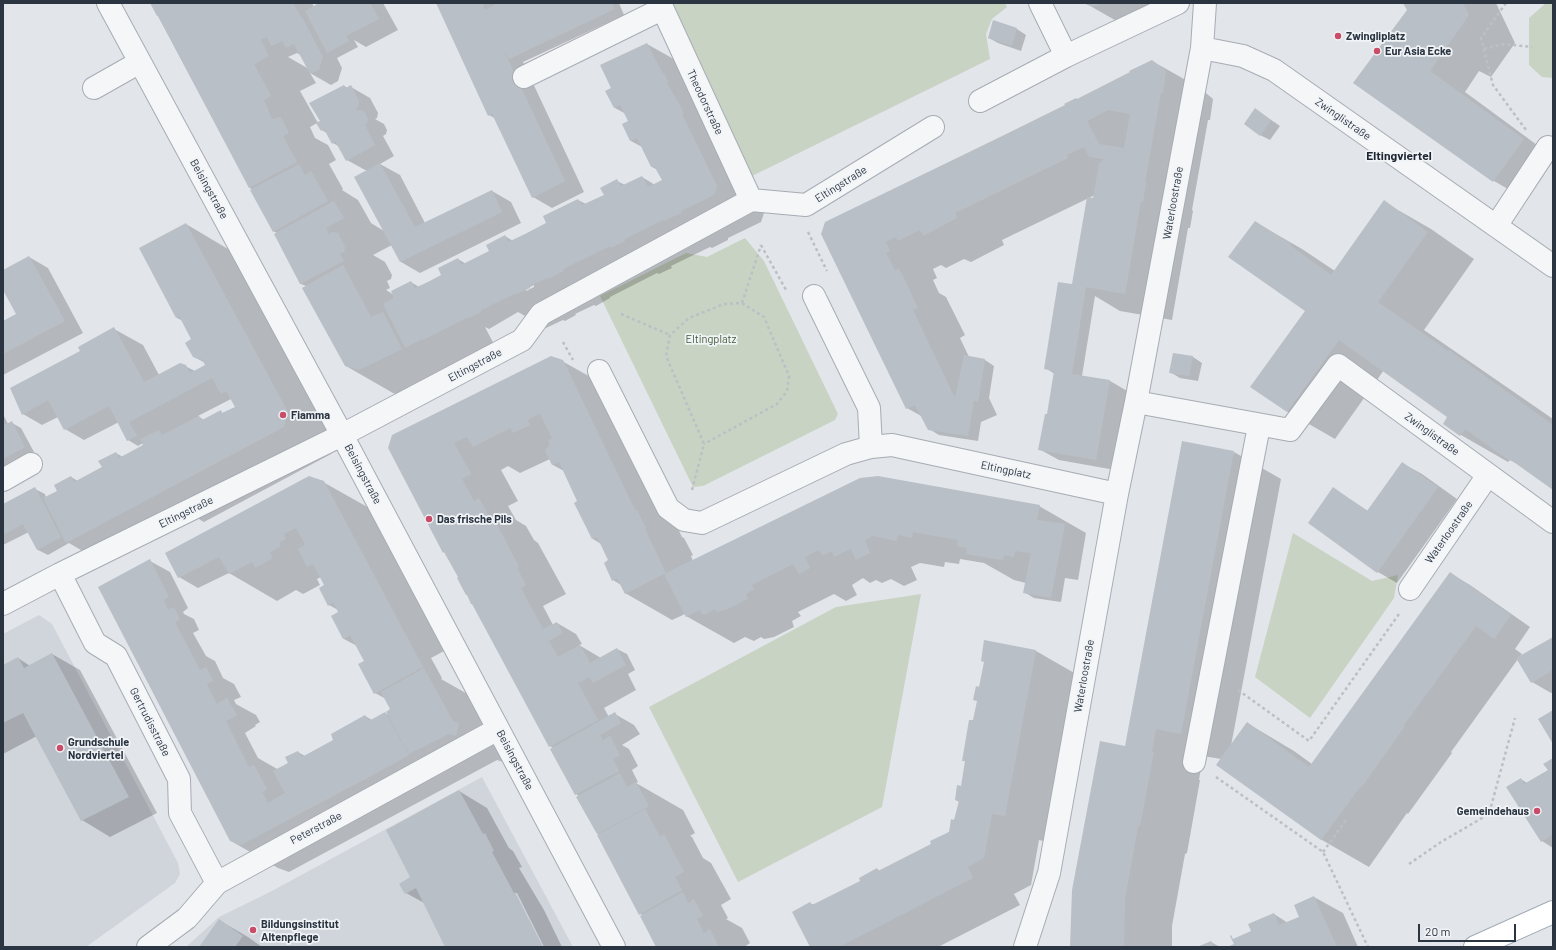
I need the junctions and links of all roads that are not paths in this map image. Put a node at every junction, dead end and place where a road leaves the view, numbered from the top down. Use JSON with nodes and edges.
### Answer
{"nodes":[{"id":1,"x":108,"y":3,"type":"edge"},
{"id":2,"x":1040,"y":3,"type":"edge"},
{"id":3,"x":1178,"y":3,"type":"edge"},
{"id":4,"x":1205,"y":3,"type":"edge"},
{"id":5,"x":661,"y":6,"type":"edge"},
{"id":6,"x":1202,"y":48,"type":"junction"},
{"id":7,"x":1066,"y":56,"type":"junction"},
{"id":8,"x":140,"y":62,"type":"junction"},
{"id":9,"x":524,"y":78,"type":"dead end"},
{"id":10,"x":94,"y":88,"type":"dead end"},
{"id":11,"x":980,"y":101,"type":"dead end"},
{"id":12,"x":934,"y":127,"type":"dead end"},
{"id":13,"x":1548,"y":147,"type":"road end"},
{"id":14,"x":751,"y":200,"type":"junction"},
{"id":15,"x":1496,"y":226,"type":"junction"},
{"id":16,"x":1553,"y":266,"type":"edge"},
{"id":17,"x":814,"y":296,"type":"dead end"},
{"id":18,"x":599,"y":371,"type":"dead end"},
{"id":19,"x":1136,"y":402,"type":"junction"},
{"id":20,"x":1259,"y":426,"type":"junction"},
{"id":21,"x":342,"y":435,"type":"junction"},
{"id":22,"x":871,"y":446,"type":"junction"},
{"id":23,"x":31,"y":464,"type":"dead end"},
{"id":24,"x":1494,"y":479,"type":"junction"},
{"id":25,"x":3,"y":480,"type":"edge"},
{"id":26,"x":1117,"y":494,"type":"junction"},
{"id":27,"x":1553,"y":522,"type":"edge"},
{"id":28,"x":60,"y":574,"type":"junction"},
{"id":29,"x":1410,"y":588,"type":"road end"},
{"id":30,"x":3,"y":604,"type":"edge"},
{"id":31,"x":498,"y":729,"type":"junction"},
{"id":32,"x":1194,"y":762,"type":"road end"},
{"id":33,"x":217,"y":883,"type":"junction"},
{"id":34,"x":1553,"y":912,"type":"edge"},
{"id":35,"x":148,"y":947,"type":"edge"},
{"id":36,"x":614,"y":947,"type":"edge"},
{"id":37,"x":1024,"y":947,"type":"edge"},
{"id":38,"x":1475,"y":947,"type":"edge"}],
"edges":[{"from":1,"to":8,"type":"street","name":"Beisingstraße"},
{"from":2,"to":7,"type":"street"},
{"from":3,"to":7,"type":"street"},
{"from":4,"to":6,"type":"street","name":"Waterloostraße"},
{"from":5,"to":9,"type":"street"},
{"from":5,"to":14,"type":"street","name":"Theodorstraße"},
{"from":6,"to":15,"type":"street","name":"Zwinglistraße"},
{"from":6,"to":19,"type":"street","name":"Waterloostraße"},
{"from":7,"to":11,"type":"street"},
{"from":8,"to":10,"type":"street"},
{"from":8,"to":21,"type":"street","name":"Beisingstraße"},
{"from":12,"to":14,"type":"street","name":"Eltingstraße"},
{"from":13,"to":15,"type":"street"},
{"from":14,"to":21,"type":"street","name":"Eltingstraße"},
{"from":15,"to":16,"type":"street","name":"Zwinglistraße"},
{"from":17,"to":22,"type":"street"},
{"from":18,"to":22,"type":"street","name":"Eltingplatz"},
{"from":19,"to":20,"type":"street"},
{"from":19,"to":26,"type":"street","name":"Waterloostraße"},
{"from":20,"to":24,"type":"street","name":"Zwinglistraße"},
{"from":20,"to":32,"type":"street"},
{"from":21,"to":28,"type":"street","name":"Eltingstraße"},
{"from":21,"to":31,"type":"street","name":"Beisingstraße"},
{"from":22,"to":26,"type":"street","name":"Eltingplatz"},
{"from":23,"to":25,"type":"street"},
{"from":24,"to":27,"type":"street"},
{"from":24,"to":29,"type":"street","name":"Waterloostraße"},
{"from":26,"to":37,"type":"street","name":"Waterloostraße"},
{"from":28,"to":30,"type":"street","name":"Eltingstraße"},
{"from":28,"to":33,"type":"street","name":"Gertrudisstraße"},
{"from":31,"to":33,"type":"street","name":"Peterstraße"},
{"from":31,"to":36,"type":"street","name":"Beisingstraße"},
{"from":33,"to":35,"type":"street","name":"Peterstraße"},
{"from":34,"to":38,"type":"main road"}]}
